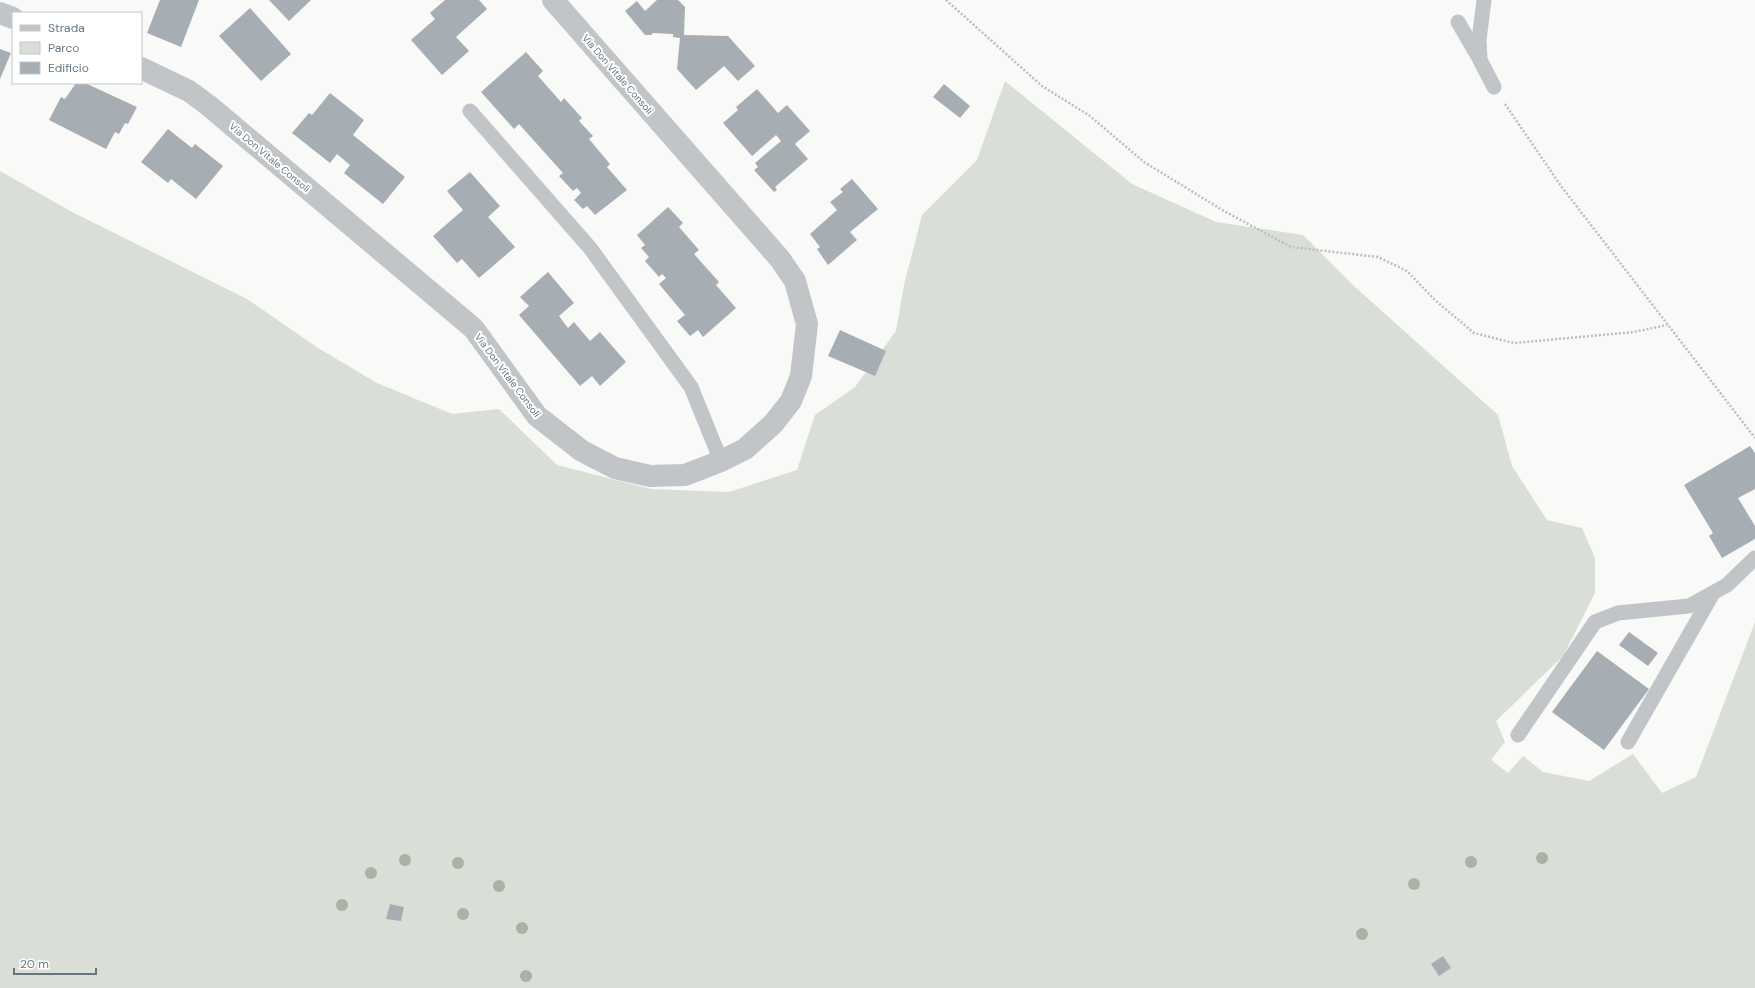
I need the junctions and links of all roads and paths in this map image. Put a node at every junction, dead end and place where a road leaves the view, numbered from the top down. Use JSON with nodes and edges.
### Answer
{"nodes":[{"id":1,"x":553,"y":0,"type":"edge"},
{"id":2,"x":946,"y":0,"type":"edge"},
{"id":3,"x":1484,"y":0,"type":"edge"},
{"id":4,"x":0,"y":13,"type":"edge"},
{"id":5,"x":12,"y":18,"type":"edge"},
{"id":6,"x":1458,"y":22,"type":"dead end"},
{"id":7,"x":1480,"y":60,"type":"junction"},
{"id":8,"x":142,"y":68,"type":"edge"},
{"id":9,"x":1494,"y":87,"type":"joint"},
{"id":10,"x":470,"y":111,"type":"dead end"},
{"id":11,"x":1666,"y":325,"type":"junction"},
{"id":12,"x":1755,"y":438,"type":"edge"},
{"id":13,"x":722,"y":461,"type":"junction"},
{"id":14,"x":1755,"y":558,"type":"edge"},
{"id":15,"x":1713,"y":593,"type":"junction"},
{"id":16,"x":1518,"y":735,"type":"dead end"},
{"id":17,"x":1628,"y":742,"type":"dead end"}],
"edges":[{"from":1,"to":13,"type":"street","name":"Via Don Vitale Consoli"},
{"from":2,"to":11,"type":"path"},
{"from":3,"to":7,"type":"lane"},
{"from":4,"to":5,"type":"street"},
{"from":6,"to":7,"type":"lane"},
{"from":7,"to":9,"type":"lane"},
{"from":8,"to":13,"type":"street","name":"Via Don Vitale Consoli"},
{"from":9,"to":11,"type":"path"},
{"from":10,"to":13,"type":"lane"},
{"from":11,"to":12,"type":"path"},
{"from":14,"to":15,"type":"lane"},
{"from":15,"to":16,"type":"lane"},
{"from":15,"to":17,"type":"lane"}]}
